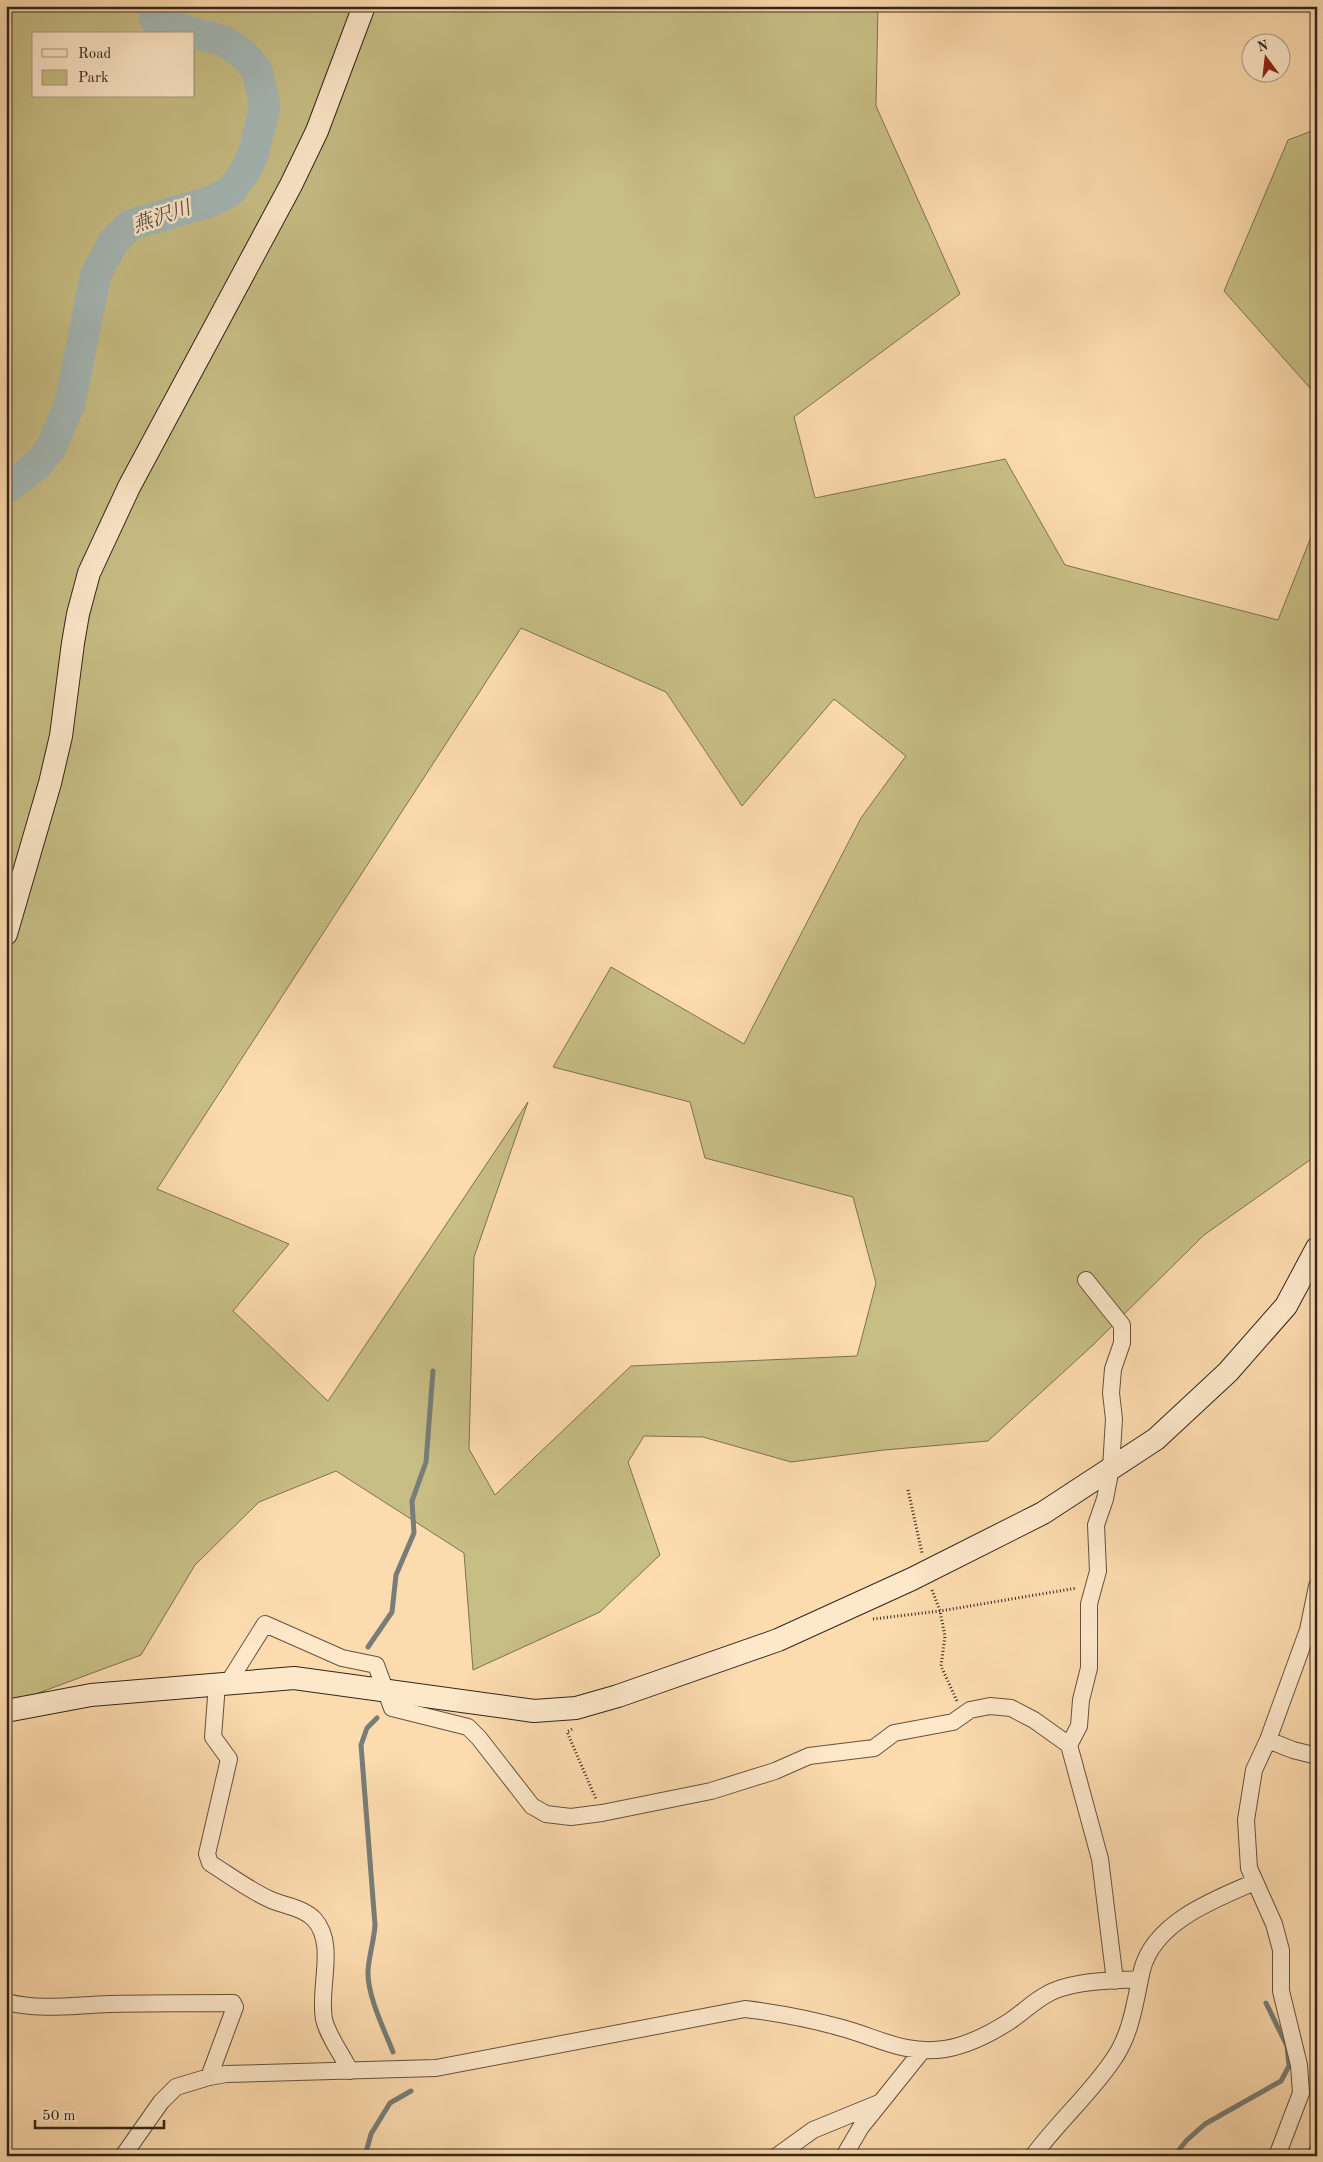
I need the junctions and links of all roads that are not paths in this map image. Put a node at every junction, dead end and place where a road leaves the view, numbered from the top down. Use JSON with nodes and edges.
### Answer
{"nodes":[{"id":1,"x":364,"y":6,"type":"edge"},
{"id":2,"x":6,"y":934,"type":"edge"},
{"id":3,"x":1317,"y":1248,"type":"edge"},
{"id":4,"x":1086,"y":1280,"type":"dead end"},
{"id":5,"x":1111,"y":1468,"type":"junction"},
{"id":6,"x":1317,"y":1586,"type":"edge"},
{"id":7,"x":223,"y":1683,"type":"junction"},
{"id":8,"x":386,"y":1690,"type":"junction"},
{"id":9,"x":6,"y":1711,"type":"edge"},
{"id":10,"x":1268,"y":1740,"type":"junction"},
{"id":11,"x":1069,"y":1745,"type":"junction"},
{"id":12,"x":1317,"y":1756,"type":"edge"},
{"id":13,"x":1255,"y":1882,"type":"junction"},
{"id":14,"x":1140,"y":1979,"type":"junction"},
{"id":15,"x":1115,"y":1981,"type":"junction"},
{"id":16,"x":6,"y":2002,"type":"edge"},
{"id":17,"x":922,"y":2051,"type":"junction"},
{"id":18,"x":350,"y":2071,"type":"junction"},
{"id":19,"x":209,"y":2077,"type":"junction"},
{"id":20,"x":881,"y":2102,"type":"junction"},
{"id":21,"x":123,"y":2156,"type":"edge"},
{"id":22,"x":777,"y":2156,"type":"edge"},
{"id":23,"x":844,"y":2156,"type":"edge"},
{"id":24,"x":1033,"y":2156,"type":"edge"},
{"id":25,"x":1277,"y":2156,"type":"edge"}],
"edges":[{"from":1,"to":2,"type":"street"},
{"from":3,"to":5,"type":"street"},
{"from":4,"to":5,"type":"street"},
{"from":5,"to":8,"type":"street"},
{"from":5,"to":11,"type":"street"},
{"from":6,"to":10,"type":"street"},
{"from":7,"to":8,"type":"street"},
{"from":7,"to":8,"type":"street"},
{"from":7,"to":9,"type":"street"},
{"from":7,"to":18,"type":"street"},
{"from":8,"to":11,"type":"street"},
{"from":10,"to":12,"type":"street"},
{"from":10,"to":13,"type":"street"},
{"from":11,"to":15,"type":"street"},
{"from":13,"to":14,"type":"street"},
{"from":13,"to":25,"type":"street"},
{"from":14,"to":15,"type":"street"},
{"from":14,"to":24,"type":"street"},
{"from":15,"to":17,"type":"street"},
{"from":16,"to":19,"type":"street"},
{"from":17,"to":18,"type":"street"},
{"from":17,"to":20,"type":"street"},
{"from":18,"to":19,"type":"street"},
{"from":19,"to":21,"type":"street"},
{"from":20,"to":22,"type":"street"},
{"from":20,"to":23,"type":"street"}]}
